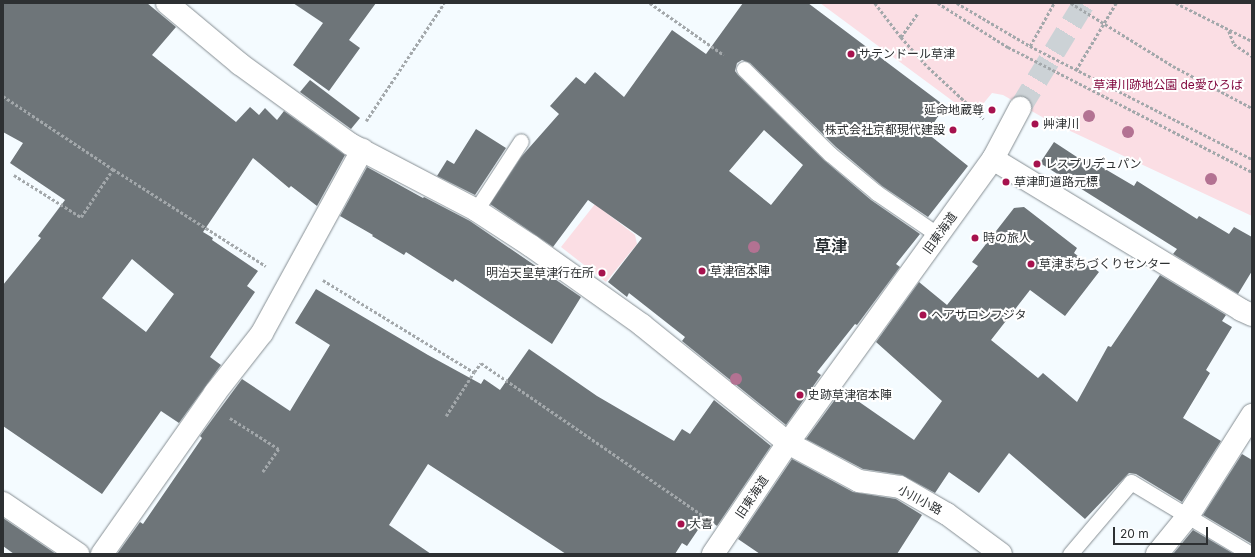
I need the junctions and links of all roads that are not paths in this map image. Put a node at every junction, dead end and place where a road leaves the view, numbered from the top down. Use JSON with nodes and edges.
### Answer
{"nodes":[{"id":1,"x":167,"y":3,"type":"edge"},
{"id":2,"x":744,"y":69,"type":"road end"},
{"id":3,"x":1020,"y":108,"type":"tunnel mouth"},
{"id":4,"x":521,"y":140,"type":"dead end"},
{"id":5,"x":356,"y":147,"type":"junction"},
{"id":6,"x":993,"y":159,"type":"junction"},
{"id":7,"x":476,"y":210,"type":"junction"},
{"id":8,"x":938,"y":235,"type":"junction"},
{"id":9,"x":1252,"y":315,"type":"edge"},
{"id":10,"x":1252,"y":415,"type":"edge"},
{"id":11,"x":788,"y":443,"type":"junction"},
{"id":12,"x":3,"y":503,"type":"edge"},
{"id":13,"x":1188,"y":516,"type":"junction"},
{"id":14,"x":78,"y":554,"type":"edge"},
{"id":15,"x":102,"y":554,"type":"edge"},
{"id":16,"x":712,"y":554,"type":"edge"},
{"id":17,"x":1001,"y":554,"type":"edge"},
{"id":18,"x":1070,"y":554,"type":"edge"},
{"id":19,"x":1157,"y":554,"type":"edge"},
{"id":20,"x":1251,"y":554,"type":"edge"}],
"edges":[{"from":1,"to":5,"type":"street","name":"小川小路"},
{"from":2,"to":8,"type":"lane"},
{"from":3,"to":6,"type":"street","name":"旧東海道"},
{"from":4,"to":7,"type":"lane"},
{"from":5,"to":7,"type":"street","name":"小川小路"},
{"from":5,"to":15,"type":"street"},
{"from":6,"to":8,"type":"street","name":"旧東海道"},
{"from":6,"to":9,"type":"street"},
{"from":7,"to":11,"type":"street","name":"小川小路"},
{"from":8,"to":11,"type":"street","name":"旧東海道"},
{"from":10,"to":13,"type":"street"},
{"from":11,"to":16,"type":"street","name":"旧東海道"},
{"from":11,"to":17,"type":"street","name":"小川小路"},
{"from":12,"to":14,"type":"street"},
{"from":13,"to":18,"type":"lane"},
{"from":13,"to":19,"type":"street"},
{"from":13,"to":20,"type":"lane"}]}
